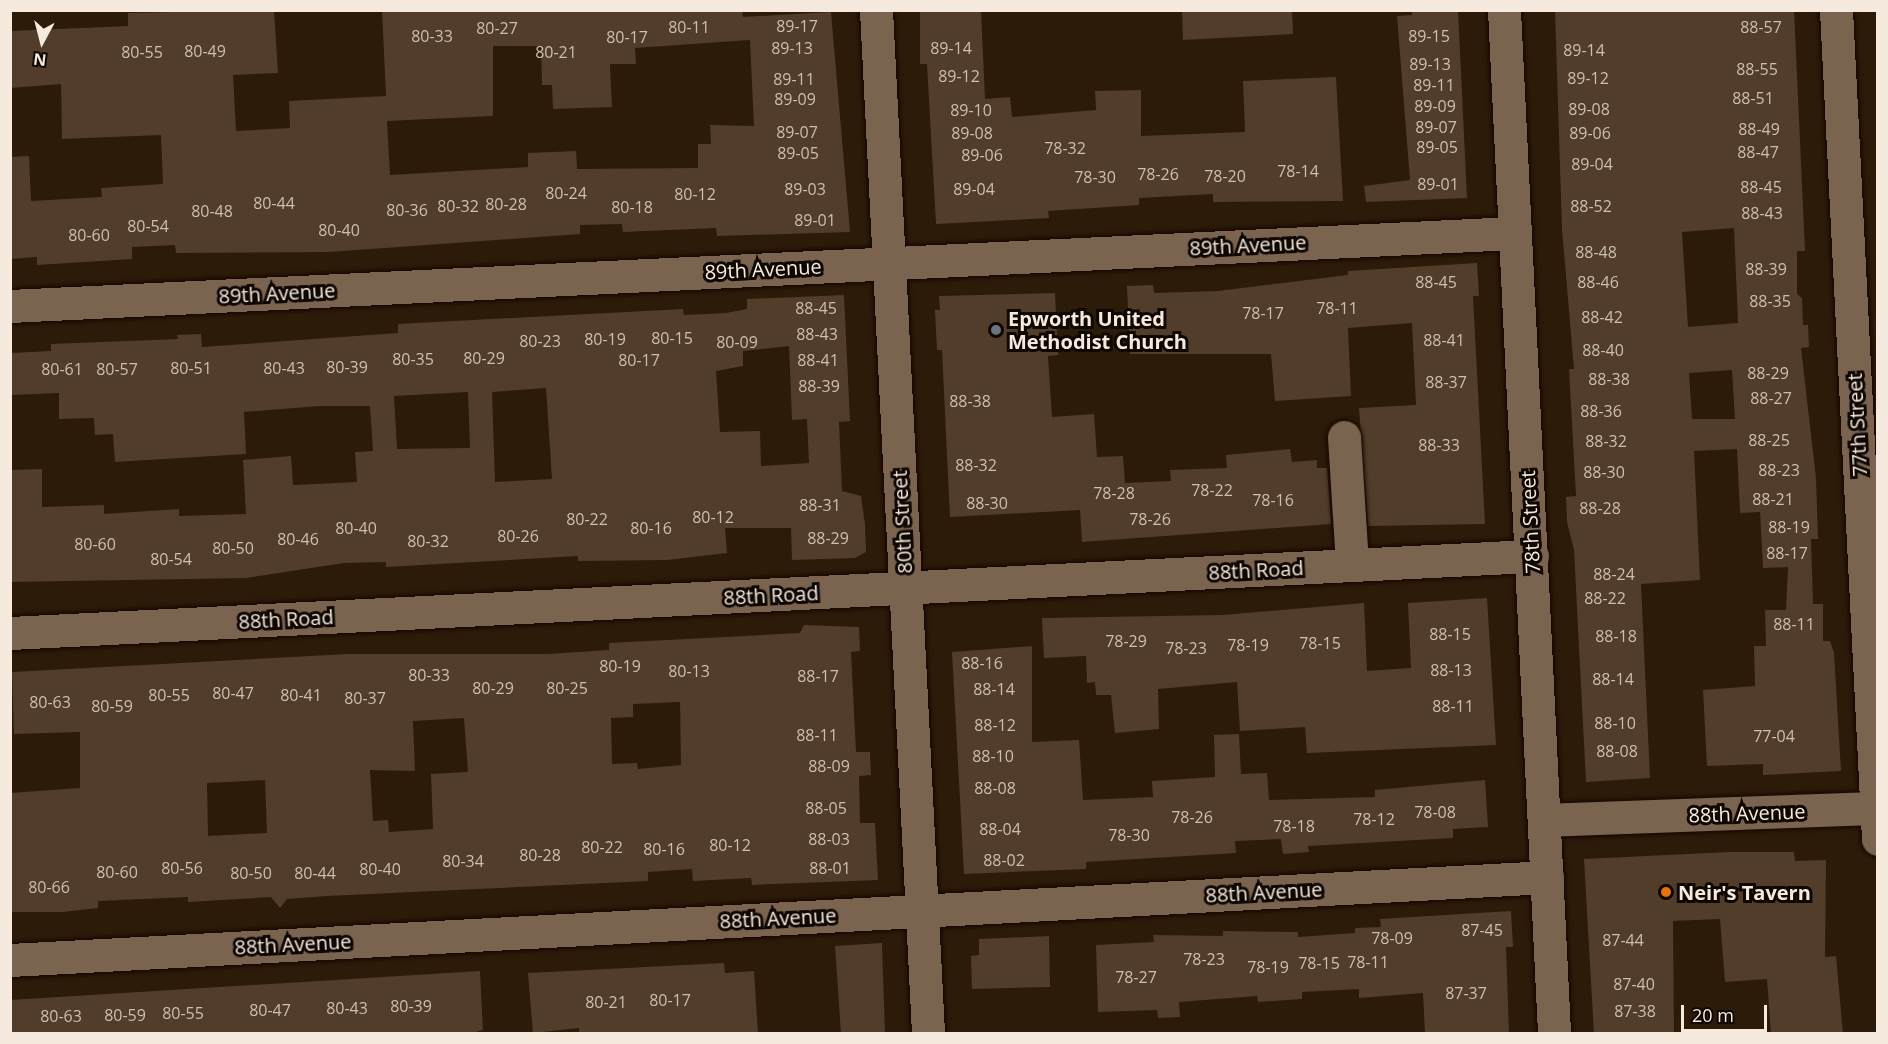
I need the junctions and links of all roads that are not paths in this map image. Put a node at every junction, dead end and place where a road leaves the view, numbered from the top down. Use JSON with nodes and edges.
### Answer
{"nodes":[{"id":1,"x":876,"y":10,"type":"edge"},
{"id":2,"x":1504,"y":10,"type":"edge"},
{"id":3,"x":1836,"y":10,"type":"edge"},
{"id":4,"x":1515,"y":233,"type":"junction"},
{"id":5,"x":889,"y":262,"type":"junction"},
{"id":6,"x":10,"y":306,"type":"edge"},
{"id":7,"x":1344,"y":437,"type":"dead end"},
{"id":8,"x":1532,"y":556,"type":"junction"},
{"id":9,"x":1352,"y":565,"type":"junction"},
{"id":10,"x":906,"y":587,"type":"junction"},
{"id":11,"x":10,"y":633,"type":"edge"},
{"id":12,"x":1877,"y":819,"type":"edge"},
{"id":13,"x":1545,"y":820,"type":"junction"},
{"id":14,"x":1546,"y":877,"type":"junction"},
{"id":15,"x":921,"y":911,"type":"junction"},
{"id":16,"x":10,"y":960,"type":"edge"},
{"id":17,"x":928,"y":1034,"type":"edge"},
{"id":18,"x":1554,"y":1034,"type":"edge"}],
"edges":[{"from":1,"to":5,"type":"street","name":"80th Street"},
{"from":2,"to":4,"type":"street","name":"78th Street"},
{"from":3,"to":12,"type":"street","name":"77th Street"},
{"from":4,"to":5,"type":"street","name":"89th Avenue"},
{"from":4,"to":8,"type":"street","name":"78th Street"},
{"from":5,"to":6,"type":"street","name":"89th Avenue"},
{"from":5,"to":10,"type":"street","name":"80th Street"},
{"from":7,"to":9,"type":"street"},
{"from":8,"to":9,"type":"street","name":"88th Road"},
{"from":8,"to":13,"type":"street","name":"78th Street"},
{"from":9,"to":10,"type":"street","name":"88th Road"},
{"from":10,"to":11,"type":"street","name":"88th Road"},
{"from":10,"to":15,"type":"street","name":"80th Street"},
{"from":12,"to":13,"type":"street","name":"88th Avenue"},
{"from":13,"to":14,"type":"street","name":"78th Street"},
{"from":14,"to":15,"type":"street","name":"88th Avenue"},
{"from":14,"to":18,"type":"street","name":"78th Street"},
{"from":15,"to":16,"type":"street","name":"88th Avenue"},
{"from":15,"to":17,"type":"street","name":"80th Street"}]}
